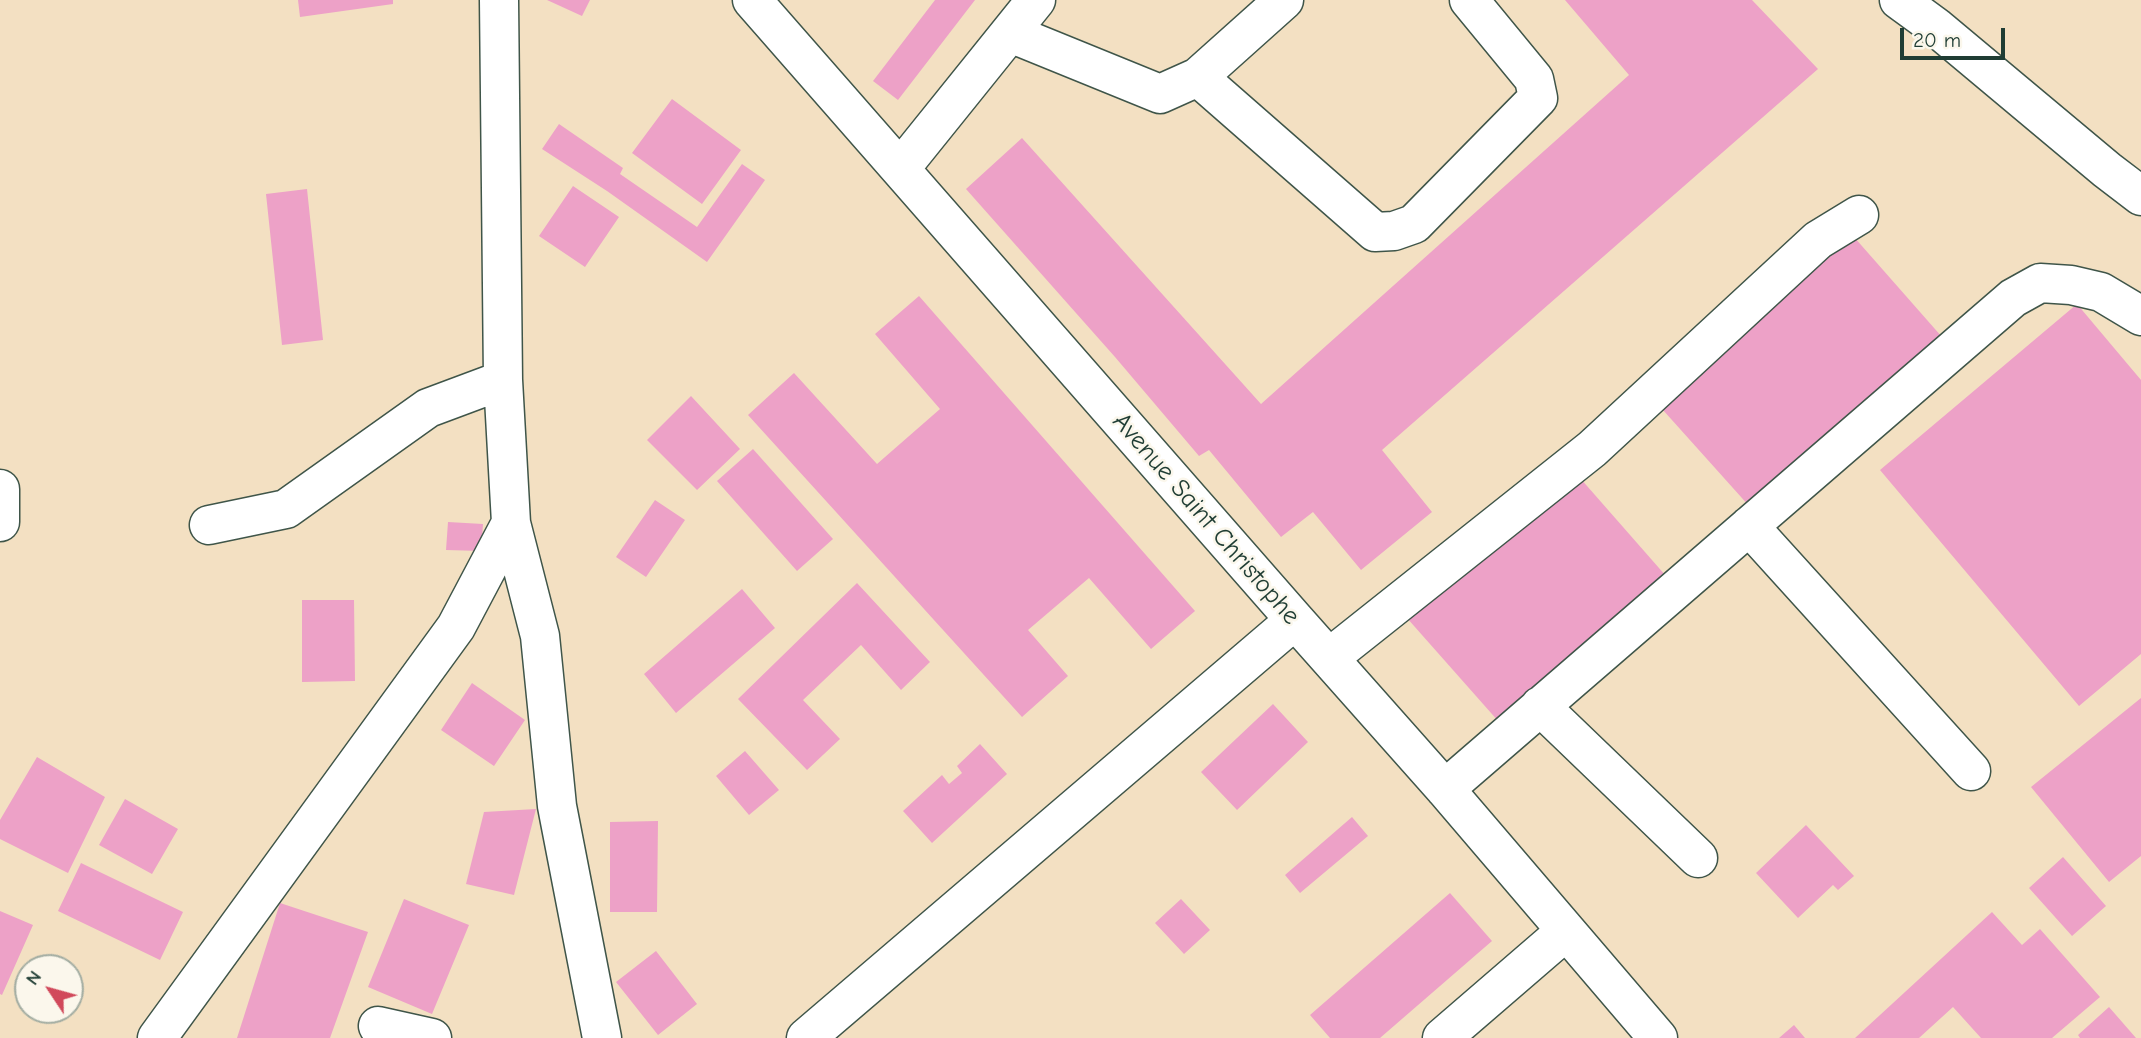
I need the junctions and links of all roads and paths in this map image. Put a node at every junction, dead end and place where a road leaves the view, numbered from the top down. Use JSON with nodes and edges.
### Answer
{"nodes":[{"id":1,"x":499,"y":0,"type":"edge"},
{"id":2,"x":752,"y":0,"type":"edge"},
{"id":3,"x":1036,"y":0,"type":"edge"},
{"id":4,"x":1284,"y":0,"type":"edge"},
{"id":5,"x":1469,"y":0,"type":"edge"},
{"id":6,"x":1899,"y":0,"type":"edge"},
{"id":7,"x":1010,"y":33,"type":"junction"},
{"id":8,"x":1198,"y":77,"type":"junction"},
{"id":9,"x":900,"y":169,"type":"junction"},
{"id":10,"x":2141,"y":196,"type":"edge"},
{"id":11,"x":1859,"y":215,"type":"dead end"},
{"id":12,"x":2141,"y":316,"type":"edge"},
{"id":13,"x":503,"y":380,"type":"junction"},
{"id":14,"x":0,"y":489,"type":"edge"},
{"id":15,"x":0,"y":522,"type":"edge"},
{"id":16,"x":511,"y":523,"type":"junction"},
{"id":17,"x":209,"y":525,"type":"dead end"},
{"id":18,"x":1749,"y":526,"type":"junction"},
{"id":19,"x":1295,"y":620,"type":"junction"},
{"id":20,"x":1329,"y":658,"type":"junction"},
{"id":21,"x":1540,"y":706,"type":"junction"},
{"id":22,"x":1971,"y":771,"type":"dead end"},
{"id":23,"x":1445,"y":789,"type":"junction"},
{"id":24,"x":1698,"y":858,"type":"dead end"},
{"id":25,"x":1566,"y":931,"type":"junction"},
{"id":26,"x":378,"y":1026,"type":"dead end"},
{"id":27,"x":157,"y":1038,"type":"edge"},
{"id":28,"x":432,"y":1038,"type":"edge"},
{"id":29,"x":602,"y":1038,"type":"edge"},
{"id":30,"x":806,"y":1038,"type":"edge"},
{"id":31,"x":1442,"y":1038,"type":"edge"},
{"id":32,"x":1658,"y":1038,"type":"edge"}],
"edges":[{"from":1,"to":13,"type":"street"},
{"from":2,"to":9,"type":"street","name":"Avenue Saint Christophe"},
{"from":3,"to":7,"type":"street"},
{"from":4,"to":8,"type":"street"},
{"from":5,"to":8,"type":"street"},
{"from":6,"to":10,"type":"street"},
{"from":7,"to":8,"type":"street"},
{"from":7,"to":9,"type":"street"},
{"from":9,"to":19,"type":"street","name":"Avenue Saint Christophe"},
{"from":11,"to":20,"type":"street"},
{"from":12,"to":18,"type":"street"},
{"from":13,"to":16,"type":"street"},
{"from":13,"to":17,"type":"street"},
{"from":14,"to":15,"type":"street"},
{"from":16,"to":27,"type":"street"},
{"from":16,"to":29,"type":"street"},
{"from":18,"to":21,"type":"street"},
{"from":18,"to":22,"type":"street"},
{"from":19,"to":20,"type":"street","name":"Avenue Saint Christophe"},
{"from":19,"to":30,"type":"street"},
{"from":20,"to":23,"type":"street","name":"Avenue Saint Christophe"},
{"from":21,"to":23,"type":"street"},
{"from":21,"to":24,"type":"street"},
{"from":23,"to":25,"type":"street","name":"Avenue Saint Christophe"},
{"from":25,"to":31,"type":"street"},
{"from":25,"to":32,"type":"street","name":"Avenue Saint Christophe"},
{"from":26,"to":28,"type":"street"}]}
